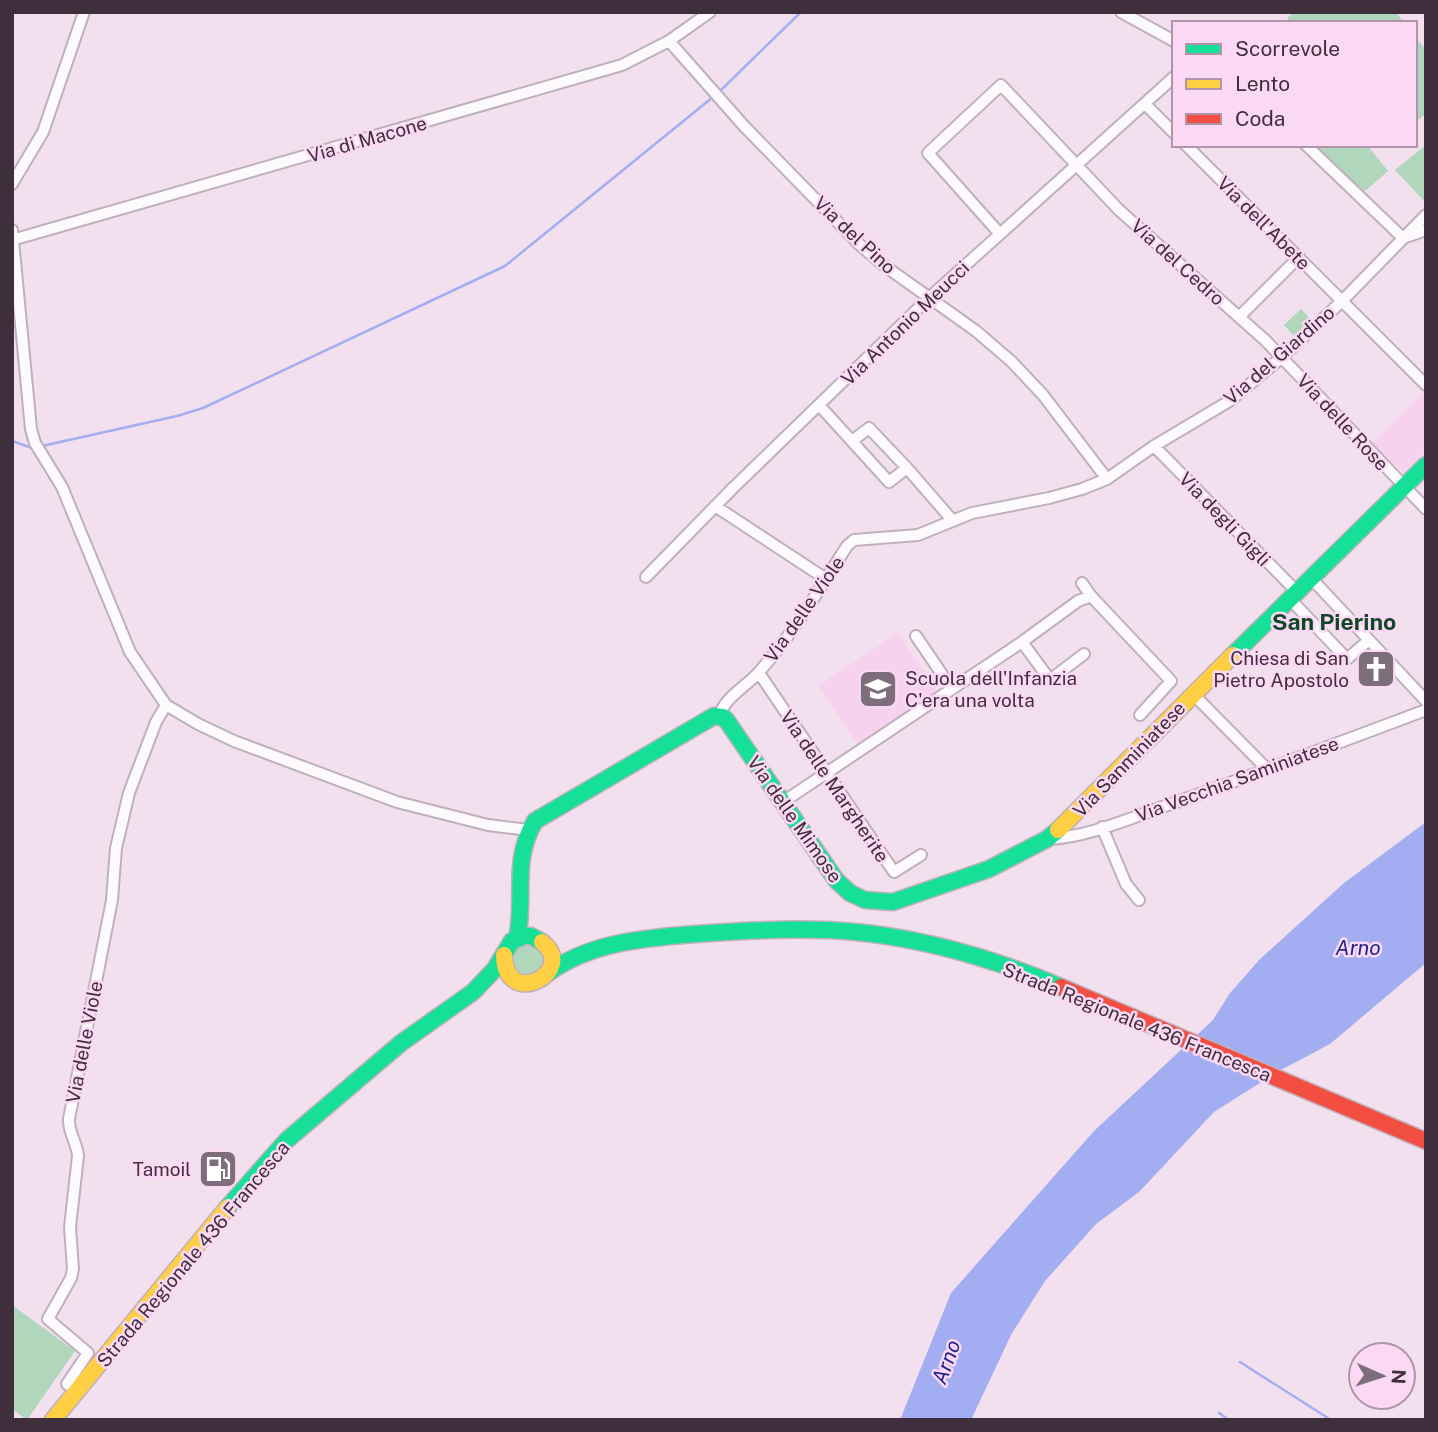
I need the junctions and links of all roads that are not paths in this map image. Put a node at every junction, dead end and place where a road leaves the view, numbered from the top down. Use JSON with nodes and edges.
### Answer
{"nodes":[{"id":1,"x":84,"y":12,"type":"edge"},
{"id":2,"x":710,"y":12,"type":"edge"},
{"id":3,"x":1121,"y":12,"type":"edge"},
{"id":4,"x":1172,"y":40,"type":"edge"},
{"id":5,"x":669,"y":41,"type":"junction"},
{"id":6,"x":1172,"y":79,"type":"edge"},
{"id":7,"x":1145,"y":104,"type":"junction"},
{"id":8,"x":1172,"y":131,"type":"edge"},
{"id":9,"x":1188,"y":147,"type":"edge"},
{"id":10,"x":1308,"y":147,"type":"edge"},
{"id":11,"x":1076,"y":165,"type":"junction"},
{"id":12,"x":12,"y":184,"type":"edge"},
{"id":13,"x":1426,"y":215,"type":"edge"},
{"id":14,"x":12,"y":230,"type":"edge"},
{"id":15,"x":1426,"y":230,"type":"edge"},
{"id":16,"x":1000,"y":234,"type":"junction"},
{"id":17,"x":1403,"y":238,"type":"junction"},
{"id":18,"x":13,"y":239,"type":"edge"},
{"id":19,"x":1299,"y":257,"type":"junction"},
{"id":20,"x":929,"y":298,"type":"junction"},
{"id":21,"x":1342,"y":301,"type":"junction"},
{"id":22,"x":1239,"y":317,"type":"junction"},
{"id":23,"x":1282,"y":357,"type":"junction"},
{"id":24,"x":1426,"y":385,"type":"edge"},
{"id":25,"x":820,"y":405,"type":"junction"},
{"id":26,"x":852,"y":441,"type":"junction"},
{"id":27,"x":1154,"y":446,"type":"junction"},
{"id":28,"x":1426,"y":465,"type":"edge"},
{"id":29,"x":907,"y":468,"type":"junction"},
{"id":30,"x":1107,"y":479,"type":"junction"},
{"id":31,"x":1404,"y":487,"type":"junction"},
{"id":32,"x":715,"y":506,"type":"junction"},
{"id":33,"x":1426,"y":509,"type":"edge"},
{"id":34,"x":953,"y":522,"type":"junction"},
{"id":35,"x":646,"y":577,"type":"dead end"},
{"id":36,"x":1311,"y":578,"type":"junction"},
{"id":37,"x":825,"y":579,"type":"junction"},
{"id":38,"x":1082,"y":583,"type":"dead end"},
{"id":39,"x":1293,"y":595,"type":"junction"},
{"id":40,"x":1091,"y":596,"type":"junction"},
{"id":41,"x":916,"y":636,"type":"dead end"},
{"id":42,"x":1369,"y":640,"type":"junction"},
{"id":43,"x":1022,"y":642,"type":"junction"},
{"id":44,"x":1084,"y":654,"type":"dead end"},
{"id":45,"x":759,"y":673,"type":"junction"},
{"id":46,"x":952,"y":689,"type":"junction"},
{"id":47,"x":1193,"y":694,"type":"junction"},
{"id":48,"x":1426,"y":701,"type":"edge"},
{"id":49,"x":166,"y":705,"type":"junction"},
{"id":50,"x":1426,"y":710,"type":"edge"},
{"id":51,"x":1140,"y":715,"type":"dead end"},
{"id":52,"x":719,"y":716,"type":"junction"},
{"id":53,"x":1268,"y":769,"type":"junction"},
{"id":54,"x":826,"y":773,"type":"junction"},
{"id":55,"x":783,"y":802,"type":"junction"},
{"id":56,"x":1102,"y":827,"type":"junction"},
{"id":57,"x":529,"y":830,"type":"junction"},
{"id":58,"x":1046,"y":839,"type":"junction"},
{"id":59,"x":920,"y":855,"type":"dead end"},
{"id":60,"x":520,"y":897,"type":"junction"},
{"id":61,"x":1139,"y":900,"type":"dead end"},
{"id":62,"x":883,"y":903,"type":"joint"},
{"id":63,"x":517,"y":939,"type":"junction"},
{"id":64,"x":541,"y":941,"type":"junction"},
{"id":65,"x":588,"y":951,"type":"junction"},
{"id":66,"x":504,"y":955,"type":"junction"},
{"id":67,"x":548,"y":973,"type":"junction"},
{"id":68,"x":518,"y":982,"type":"junction"},
{"id":69,"x":473,"y":992,"type":"junction"},
{"id":70,"x":1426,"y":1141,"type":"edge"},
{"id":71,"x":77,"y":1391,"type":"junction"},
{"id":72,"x":53,"y":1420,"type":"edge"}],
"edges":[{"from":1,"to":12,"type":"street"},
{"from":2,"to":5,"type":"street","name":"Via di Macone"},
{"from":3,"to":4,"type":"street"},
{"from":5,"to":18,"type":"street","name":"Via di Macone"},
{"from":5,"to":20,"type":"street","name":"Via del Pino"},
{"from":6,"to":7,"type":"street","name":"Via Antonio Meucci"},
{"from":7,"to":8,"type":"street"},
{"from":7,"to":11,"type":"street","name":"Via Antonio Meucci"},
{"from":9,"to":19,"type":"street","name":"Via dell'Abete"},
{"from":10,"to":17,"type":"street"},
{"from":11,"to":16,"type":"street","name":"Via Antonio Meucci"},
{"from":11,"to":16,"type":"street","name":"Via del Cedro"},
{"from":11,"to":22,"type":"street","name":"Via del Cedro"},
{"from":13,"to":17,"type":"street","name":"Via del Giardino"},
{"from":14,"to":18,"type":"street"},
{"from":15,"to":17,"type":"street","name":"Via del Giardino"},
{"from":16,"to":20,"type":"street","name":"Via Antonio Meucci"},
{"from":17,"to":21,"type":"street","name":"Via del Giardino"},
{"from":18,"to":49,"type":"street"},
{"from":19,"to":21,"type":"street","name":"Via dell'Abete"},
{"from":19,"to":22,"type":"street"},
{"from":20,"to":25,"type":"street","name":"Via Antonio Meucci"},
{"from":20,"to":30,"type":"street","name":"Via del Pino"},
{"from":21,"to":23,"type":"street","name":"Via del Giardino"},
{"from":21,"to":24,"type":"street","name":"Via dell'Abete"},
{"from":22,"to":23,"type":"street","name":"Via del Cedro"},
{"from":23,"to":27,"type":"street","name":"Via del Giardino"},
{"from":23,"to":31,"type":"street","name":"Via delle Rose"},
{"from":25,"to":26,"type":"street"},
{"from":25,"to":32,"type":"street","name":"Via Antonio Meucci"},
{"from":26,"to":29,"type":"street"},
{"from":26,"to":29,"type":"street"},
{"from":27,"to":30,"type":"street","name":"Via del Giardino"},
{"from":27,"to":39,"type":"street","name":"Via degli Gigli"},
{"from":28,"to":31,"type":"main road","name":"Via Sanminiatese"},
{"from":29,"to":34,"type":"street"},
{"from":30,"to":34,"type":"street","name":"Via delle Viole"},
{"from":31,"to":33,"type":"street","name":"Via delle Rose"},
{"from":31,"to":36,"type":"main road","name":"Via Sanminiatese"},
{"from":32,"to":35,"type":"street","name":"Via Antonio Meucci"},
{"from":32,"to":37,"type":"street"},
{"from":34,"to":37,"type":"street","name":"Via delle Viole"},
{"from":36,"to":39,"type":"main road","name":"Via Sanminiatese"},
{"from":36,"to":42,"type":"street"},
{"from":37,"to":45,"type":"street","name":"Via delle Viole"},
{"from":38,"to":40,"type":"street"},
{"from":39,"to":42,"type":"street","name":"Via degli Gigli"},
{"from":39,"to":47,"type":"main road","name":"Via Sanminiatese"},
{"from":40,"to":43,"type":"street"},
{"from":40,"to":51,"type":"street"},
{"from":41,"to":46,"type":"street"},
{"from":42,"to":48,"type":"street"},
{"from":43,"to":44,"type":"street"},
{"from":43,"to":46,"type":"street"},
{"from":45,"to":52,"type":"street","name":"Via delle Viole"},
{"from":45,"to":54,"type":"street","name":"Via delle Margherite"},
{"from":46,"to":54,"type":"street"},
{"from":47,"to":53,"type":"street"},
{"from":47,"to":58,"type":"main road","name":"Via Sanminiatese"},
{"from":49,"to":57,"type":"street"},
{"from":49,"to":71,"type":"street","name":"Via delle Viole"},
{"from":50,"to":53,"type":"street","name":"Via Vecchia Saminiatese"},
{"from":52,"to":55,"type":"main road","name":"Via delle Mimose"},
{"from":52,"to":57,"type":"main road","name":"Via delle Viole"},
{"from":53,"to":56,"type":"street","name":"Via Vecchia Saminiatese"},
{"from":54,"to":55,"type":"street"},
{"from":54,"to":59,"type":"street","name":"Via delle Margherite"},
{"from":55,"to":62,"type":"main road","name":"Via delle Mimose"},
{"from":56,"to":58,"type":"street","name":"Via Vecchia Saminiatese"},
{"from":56,"to":61,"type":"street"},
{"from":57,"to":60,"type":"main road"},
{"from":58,"to":62,"type":"main road","name":"Via Sanminiatese"},
{"from":60,"to":63,"type":"main road"},
{"from":60,"to":64,"type":"main road"},
{"from":63,"to":64,"type":"main road","name":"Strada Regionale 436 Francesca"},
{"from":63,"to":66,"type":"main road","name":"Strada Regionale 436 Francesca"},
{"from":64,"to":65,"type":"main road","name":"Strada Regionale 436 Francesca"},
{"from":64,"to":67,"type":"main road"},
{"from":65,"to":67,"type":"main road","name":"Strada Regionale 436 Francesca"},
{"from":65,"to":70,"type":"main road","name":"Strada Regionale 436 Francesca"},
{"from":66,"to":68,"type":"main road"},
{"from":66,"to":69,"type":"main road","name":"Strada Regionale 436 Francesca"},
{"from":67,"to":68,"type":"main road","name":"Strada Regionale 436 Francesca"},
{"from":68,"to":69,"type":"main road","name":"Strada Regionale 436 Francesca"},
{"from":69,"to":71,"type":"main road","name":"Strada Regionale 436 Francesca"},
{"from":71,"to":72,"type":"main road","name":"Strada Regionale 436 Francesca"}]}
